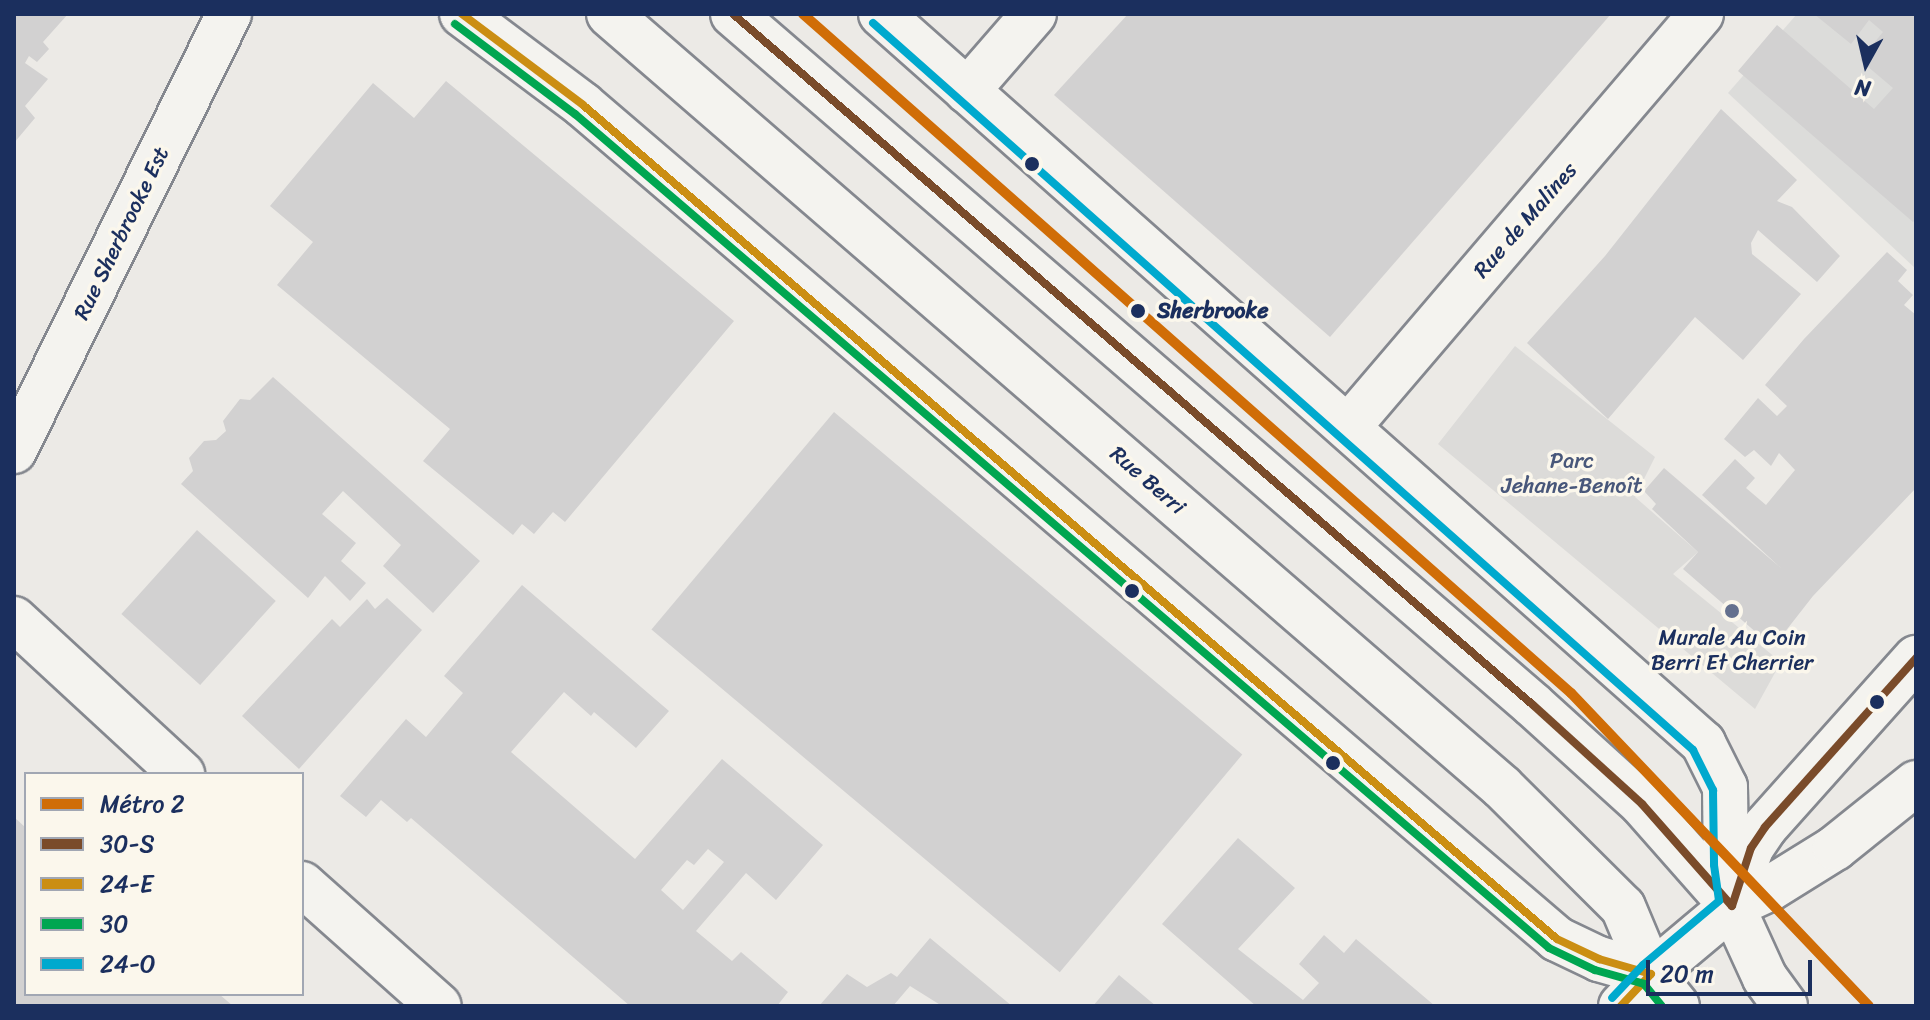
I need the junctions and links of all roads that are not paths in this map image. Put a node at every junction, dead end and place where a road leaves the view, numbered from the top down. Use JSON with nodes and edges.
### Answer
{"nodes":[{"id":1,"x":229,"y":14,"type":"edge"},
{"id":2,"x":462,"y":14,"type":"edge"},
{"id":3,"x":609,"y":14,"type":"edge"},
{"id":4,"x":733,"y":14,"type":"edge"},
{"id":5,"x":881,"y":14,"type":"edge"},
{"id":6,"x":1034,"y":14,"type":"edge"},
{"id":7,"x":1701,"y":14,"type":"edge"},
{"id":8,"x":967,"y":91,"type":"junction"},
{"id":9,"x":1349,"y":426,"type":"junction"},
{"id":10,"x":14,"y":451,"type":"edge"},
{"id":11,"x":14,"y":619,"type":"edge"},
{"id":12,"x":1916,"y":658,"type":"edge"},
{"id":13,"x":180,"y":772,"type":"edge"},
{"id":14,"x":1916,"y":783,"type":"edge"},
{"id":15,"x":304,"y":886,"type":"edge"},
{"id":16,"x":1732,"y":906,"type":"junction"},
{"id":17,"x":1664,"y":990,"type":"edge"},
{"id":18,"x":439,"y":1006,"type":"edge"},
{"id":19,"x":1621,"y":1006,"type":"edge"},
{"id":20,"x":1785,"y":1006,"type":"edge"}],
"edges":[{"from":1,"to":10,"type":"street","name":"Rue Sherbrooke Est"},
{"from":2,"to":17,"type":"street"},
{"from":3,"to":17,"type":"street","name":"Rue Berri"},
{"from":4,"to":16,"type":"street"},
{"from":5,"to":8,"type":"street"},
{"from":6,"to":8,"type":"street"},
{"from":7,"to":9,"type":"street","name":"Rue de Malines"},
{"from":8,"to":9,"type":"street"},
{"from":9,"to":16,"type":"street"},
{"from":11,"to":13,"type":"street"},
{"from":12,"to":16,"type":"street"},
{"from":14,"to":16,"type":"street"},
{"from":15,"to":18,"type":"street"},
{"from":16,"to":17,"type":"street"},
{"from":16,"to":20,"type":"street"},
{"from":17,"to":19,"type":"street"}]}
